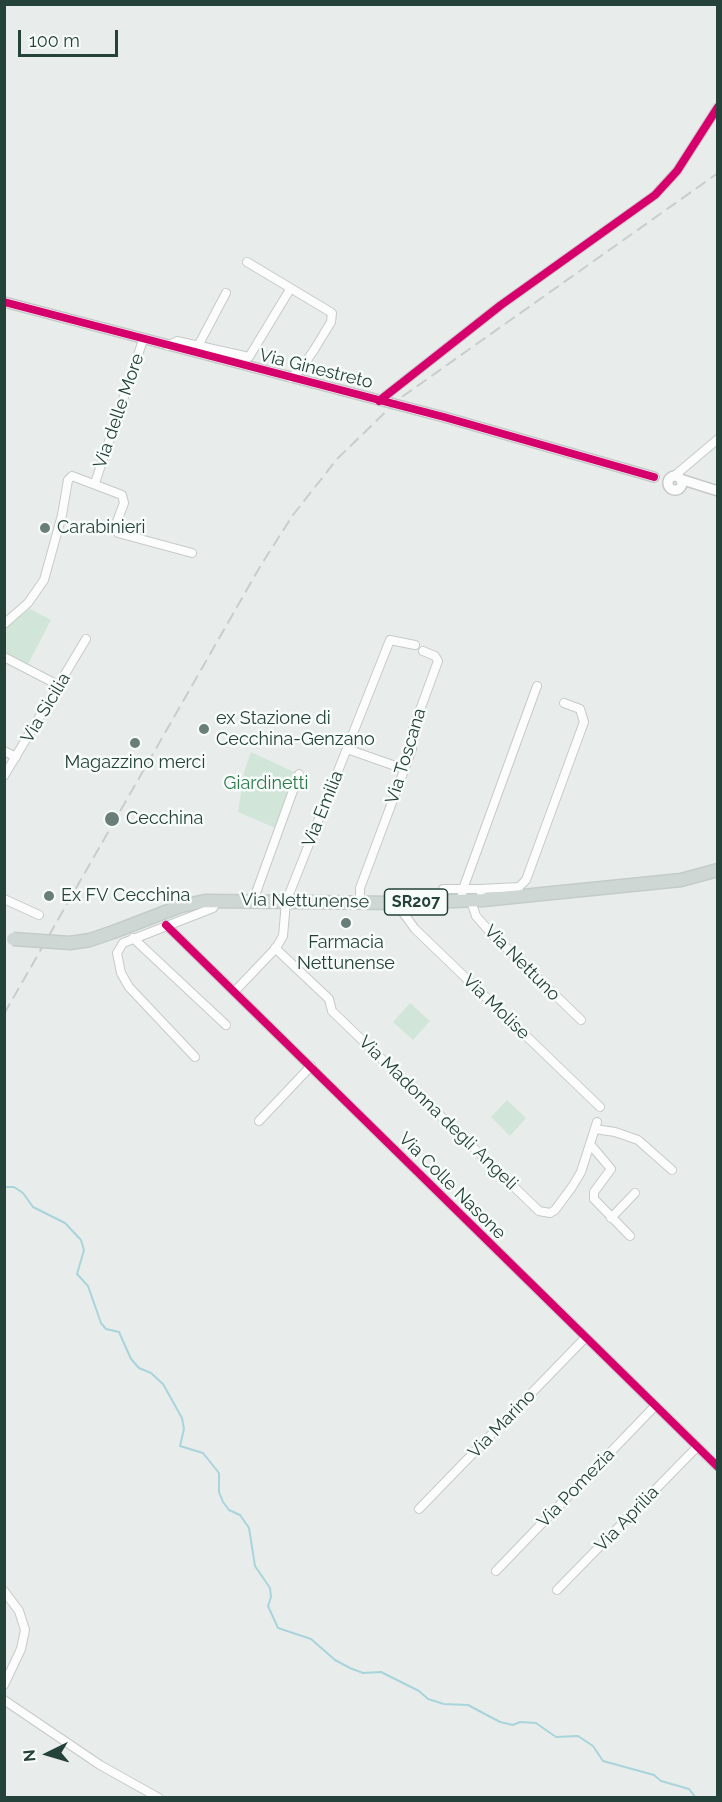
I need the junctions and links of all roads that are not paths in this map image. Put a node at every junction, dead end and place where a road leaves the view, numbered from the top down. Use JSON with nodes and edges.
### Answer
{"nodes":[{"id":1,"x":717,"y":107,"type":"edge"},
{"id":2,"x":247,"y":262,"type":"dead end"},
{"id":3,"x":289,"y":291,"type":"dead end"},
{"id":4,"x":226,"y":293,"type":"dead end"},
{"id":5,"x":4,"y":302,"type":"edge"},
{"id":6,"x":143,"y":339,"type":"junction"},
{"id":7,"x":168,"y":346,"type":"junction"},
{"id":8,"x":198,"y":346,"type":"junction"},
{"id":9,"x":291,"y":378,"type":"junction"},
{"id":10,"x":380,"y":401,"type":"junction"},
{"id":11,"x":717,"y":439,"type":"edge"},
{"id":12,"x":675,"y":482,"type":"junction"},
{"id":13,"x":95,"y":483,"type":"junction"},
{"id":14,"x":717,"y":490,"type":"edge"},
{"id":15,"x":192,"y":553,"type":"dead end"},
{"id":16,"x":4,"y":624,"type":"edge"},
{"id":17,"x":86,"y":639,"type":"dead end"},
{"id":18,"x":415,"y":645,"type":"dead end"},
{"id":19,"x":423,"y":651,"type":"dead end"},
{"id":20,"x":4,"y":657,"type":"edge"},
{"id":21,"x":60,"y":686,"type":"junction"},
{"id":22,"x":537,"y":686,"type":"dead end"},
{"id":23,"x":564,"y":703,"type":"dead end"},
{"id":24,"x":347,"y":749,"type":"junction"},
{"id":25,"x":4,"y":751,"type":"edge"},
{"id":26,"x":16,"y":757,"type":"junction"},
{"id":27,"x":404,"y":769,"type":"junction"},
{"id":28,"x":299,"y":774,"type":"dead end"},
{"id":29,"x":4,"y":776,"type":"edge"},
{"id":30,"x":717,"y":870,"type":"edge"},
{"id":31,"x":472,"y":896,"type":"junction"},
{"id":32,"x":4,"y":899,"type":"edge"},
{"id":33,"x":218,"y":900,"type":"junction"},
{"id":34,"x":253,"y":901,"type":"junction"},
{"id":35,"x":286,"y":902,"type":"junction"},
{"id":36,"x":360,"y":902,"type":"junction"},
{"id":37,"x":396,"y":903,"type":"junction"},
{"id":38,"x":39,"y":915,"type":"dead end"},
{"id":39,"x":166,"y":925,"type":"junction"},
{"id":40,"x":9,"y":938,"type":"edge"},
{"id":41,"x":134,"y":938,"type":"junction"},
{"id":42,"x":276,"y":948,"type":"junction"},
{"id":43,"x":235,"y":991,"type":"junction"},
{"id":44,"x":580,"y":1020,"type":"dead end"},
{"id":45,"x":226,"y":1024,"type":"dead end"},
{"id":46,"x":195,"y":1057,"type":"dead end"},
{"id":47,"x":311,"y":1066,"type":"junction"},
{"id":48,"x":600,"y":1107,"type":"dead end"},
{"id":49,"x":259,"y":1121,"type":"dead end"},
{"id":50,"x":590,"y":1144,"type":"junction"},
{"id":51,"x":672,"y":1170,"type":"dead end"},
{"id":52,"x":635,"y":1193,"type":"dead end"},
{"id":53,"x":612,"y":1218,"type":"junction"},
{"id":54,"x":630,"y":1236,"type":"dead end"},
{"id":55,"x":585,"y":1338,"type":"junction"},
{"id":56,"x":656,"y":1406,"type":"junction"},
{"id":57,"x":696,"y":1447,"type":"junction"},
{"id":58,"x":717,"y":1467,"type":"edge"},
{"id":59,"x":418,"y":1509,"type":"dead end"},
{"id":60,"x":496,"y":1570,"type":"dead end"},
{"id":61,"x":558,"y":1590,"type":"dead end"},
{"id":62,"x":4,"y":1591,"type":"edge"},
{"id":63,"x":4,"y":1685,"type":"edge"},
{"id":64,"x":4,"y":1700,"type":"edge"},
{"id":65,"x":159,"y":1797,"type":"edge"}],
"edges":[{"from":1,"to":10,"type":"street"},
{"from":2,"to":9,"type":"street"},
{"from":3,"to":8,"type":"street"},
{"from":4,"to":8,"type":"street"},
{"from":5,"to":6,"type":"street","name":"Via Ginestreto"},
{"from":6,"to":7,"type":"street","name":"Via Ginestreto"},
{"from":6,"to":13,"type":"street","name":"Via delle More"},
{"from":7,"to":8,"type":"street"},
{"from":7,"to":9,"type":"street","name":"Via Ginestreto"},
{"from":9,"to":10,"type":"street","name":"Via Ginestreto"},
{"from":10,"to":12,"type":"street","name":"Via Ginestreto"},
{"from":11,"to":12,"type":"street"},
{"from":12,"to":14,"type":"street","name":"Via Ginestreto"},
{"from":13,"to":15,"type":"street","name":"Via delle More"},
{"from":13,"to":16,"type":"street","name":"Via delle More"},
{"from":17,"to":21,"type":"street","name":"Via Sicilia"},
{"from":18,"to":24,"type":"street","name":"Via Emilia"},
{"from":19,"to":27,"type":"street","name":"Via Toscana"},
{"from":20,"to":21,"type":"street"},
{"from":21,"to":26,"type":"street","name":"Via Sicilia"},
{"from":22,"to":31,"type":"street"},
{"from":23,"to":31,"type":"street"},
{"from":24,"to":27,"type":"street"},
{"from":24,"to":35,"type":"street","name":"Via Emilia"},
{"from":25,"to":26,"type":"street"},
{"from":26,"to":29,"type":"street","name":"Via Sicilia"},
{"from":27,"to":36,"type":"street","name":"Via Toscana"},
{"from":28,"to":34,"type":"street"},
{"from":30,"to":31,"type":"main road","name":"Via Nettunense","number":"SR207"},
{"from":31,"to":37,"type":"main road","name":"Via Nettunense","number":"SR207"},
{"from":31,"to":44,"type":"street","name":"Via Nettuno"},
{"from":32,"to":38,"type":"street"},
{"from":33,"to":34,"type":"main road","name":"Via Nettunense","number":"SR207"},
{"from":33,"to":39,"type":"street"},
{"from":33,"to":40,"type":"main road","name":"Via Nettunense","number":"SR207","bridge":true},
{"from":34,"to":35,"type":"main road","name":"Via Nettunense","number":"SR207"},
{"from":35,"to":36,"type":"main road","name":"Via Nettunense","number":"SR207"},
{"from":35,"to":42,"type":"street"},
{"from":36,"to":37,"type":"main road","name":"Via Nettunense","number":"SR207"},
{"from":37,"to":48,"type":"street","name":"Via Molise"},
{"from":39,"to":41,"type":"street"},
{"from":39,"to":43,"type":"street","name":"Via Colle Nasone"},
{"from":41,"to":45,"type":"street"},
{"from":41,"to":46,"type":"street"},
{"from":42,"to":43,"type":"street"},
{"from":42,"to":50,"type":"street","name":"Via Madonna degli Angeli"},
{"from":43,"to":47,"type":"street","name":"Via Colle Nasone"},
{"from":47,"to":49,"type":"street"},
{"from":47,"to":55,"type":"street","name":"Via Colle Nasone"},
{"from":50,"to":51,"type":"street","name":"Via Madonna degli Angeli"},
{"from":50,"to":53,"type":"street"},
{"from":52,"to":53,"type":"street"},
{"from":53,"to":54,"type":"street"},
{"from":55,"to":56,"type":"street","name":"Via Colle Nasone"},
{"from":55,"to":59,"type":"street","name":"Via Marino"},
{"from":56,"to":57,"type":"street","name":"Via Colle Nasone"},
{"from":56,"to":60,"type":"street","name":"Via Pomezia"},
{"from":57,"to":58,"type":"street","name":"Via Colle Nasone"},
{"from":57,"to":61,"type":"street","name":"Via Aprilia"},
{"from":62,"to":63,"type":"street"},
{"from":64,"to":65,"type":"street"}]}
